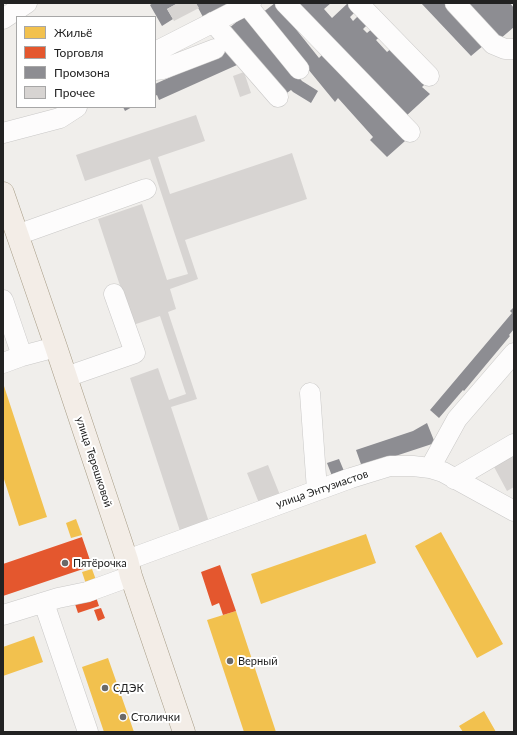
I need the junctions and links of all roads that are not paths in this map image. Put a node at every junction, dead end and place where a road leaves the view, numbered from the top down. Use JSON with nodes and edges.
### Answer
{"nodes":[{"id":1,"x":27,"y":3,"type":"edge"},
{"id":2,"x":285,"y":3,"type":"edge"},
{"id":3,"x":358,"y":3,"type":"edge"},
{"id":4,"x":455,"y":3,"type":"edge"},
{"id":5,"x":249,"y":4,"type":"edge"},
{"id":6,"x":3,"y":19,"type":"edge"},
{"id":7,"x":213,"y":22,"type":"junction"},
{"id":8,"x":215,"y":49,"type":"dead end"},
{"id":9,"x":514,"y":49,"type":"edge"},
{"id":10,"x":156,"y":51,"type":"edge"},
{"id":11,"x":298,"y":69,"type":"dead end"},
{"id":12,"x":156,"y":70,"type":"edge"},
{"id":13,"x":429,"y":76,"type":"dead end"},
{"id":14,"x":278,"y":97,"type":"dead end"},
{"id":15,"x":75,"y":108,"type":"edge"},
{"id":16,"x":410,"y":132,"type":"dead end"},
{"id":17,"x":3,"y":133,"type":"edge"},
{"id":18,"x":146,"y":189,"type":"dead end"},
{"id":19,"x":3,"y":193,"type":"edge"},
{"id":20,"x":17,"y":235,"type":"junction"},
{"id":21,"x":114,"y":294,"type":"dead end"},
{"id":22,"x":3,"y":300,"type":"edge"},
{"id":23,"x":56,"y":347,"type":"junction"},
{"id":24,"x":514,"y":353,"type":"edge"},
{"id":25,"x":22,"y":356,"type":"junction"},
{"id":26,"x":3,"y":363,"type":"edge"},
{"id":27,"x":66,"y":377,"type":"junction"},
{"id":28,"x":310,"y":393,"type":"dead end"},
{"id":29,"x":514,"y":444,"type":"edge"},
{"id":30,"x":430,"y":468,"type":"junction"},
{"id":31,"x":454,"y":479,"type":"junction"},
{"id":32,"x":317,"y":490,"type":"junction"},
{"id":33,"x":514,"y":511,"type":"edge"},
{"id":34,"x":129,"y":568,"type":"junction"},
{"id":35,"x":44,"y":603,"type":"junction"},
{"id":36,"x":3,"y":615,"type":"edge"},
{"id":37,"x":88,"y":732,"type":"edge"},
{"id":38,"x":184,"y":732,"type":"edge"}],
"edges":[{"from":1,"to":6,"type":"street"},
{"from":2,"to":16,"type":"street"},
{"from":3,"to":13,"type":"street"},
{"from":4,"to":9,"type":"street"},
{"from":5,"to":7,"type":"street"},
{"from":5,"to":11,"type":"street"},
{"from":7,"to":10,"type":"street"},
{"from":7,"to":14,"type":"street"},
{"from":8,"to":12,"type":"street"},
{"from":15,"to":17,"type":"street"},
{"from":18,"to":20,"type":"street"},
{"from":19,"to":20,"type":"main road","name":"улица Терешковой"},
{"from":20,"to":23,"type":"main road","name":"улица Терешковой"},
{"from":21,"to":27,"type":"street"},
{"from":22,"to":25,"type":"street"},
{"from":23,"to":25,"type":"street"},
{"from":23,"to":27,"type":"main road","name":"улица Терешковой"},
{"from":24,"to":30,"type":"street"},
{"from":25,"to":26,"type":"street"},
{"from":27,"to":34,"type":"main road","name":"улица Терешковой"},
{"from":28,"to":32,"type":"street"},
{"from":29,"to":31,"type":"street"},
{"from":30,"to":31,"type":"street","name":"улица Энтузиастов"},
{"from":30,"to":32,"type":"street","name":"улица Энтузиастов"},
{"from":31,"to":33,"type":"street","name":"улица Энтузиастов"},
{"from":32,"to":34,"type":"street","name":"улица Энтузиастов"},
{"from":34,"to":35,"type":"street","name":"улица Энтузиастов"},
{"from":34,"to":38,"type":"main road","name":"улица Терешковой"},
{"from":35,"to":36,"type":"street","name":"улица Энтузиастов"},
{"from":35,"to":37,"type":"street"}]}
